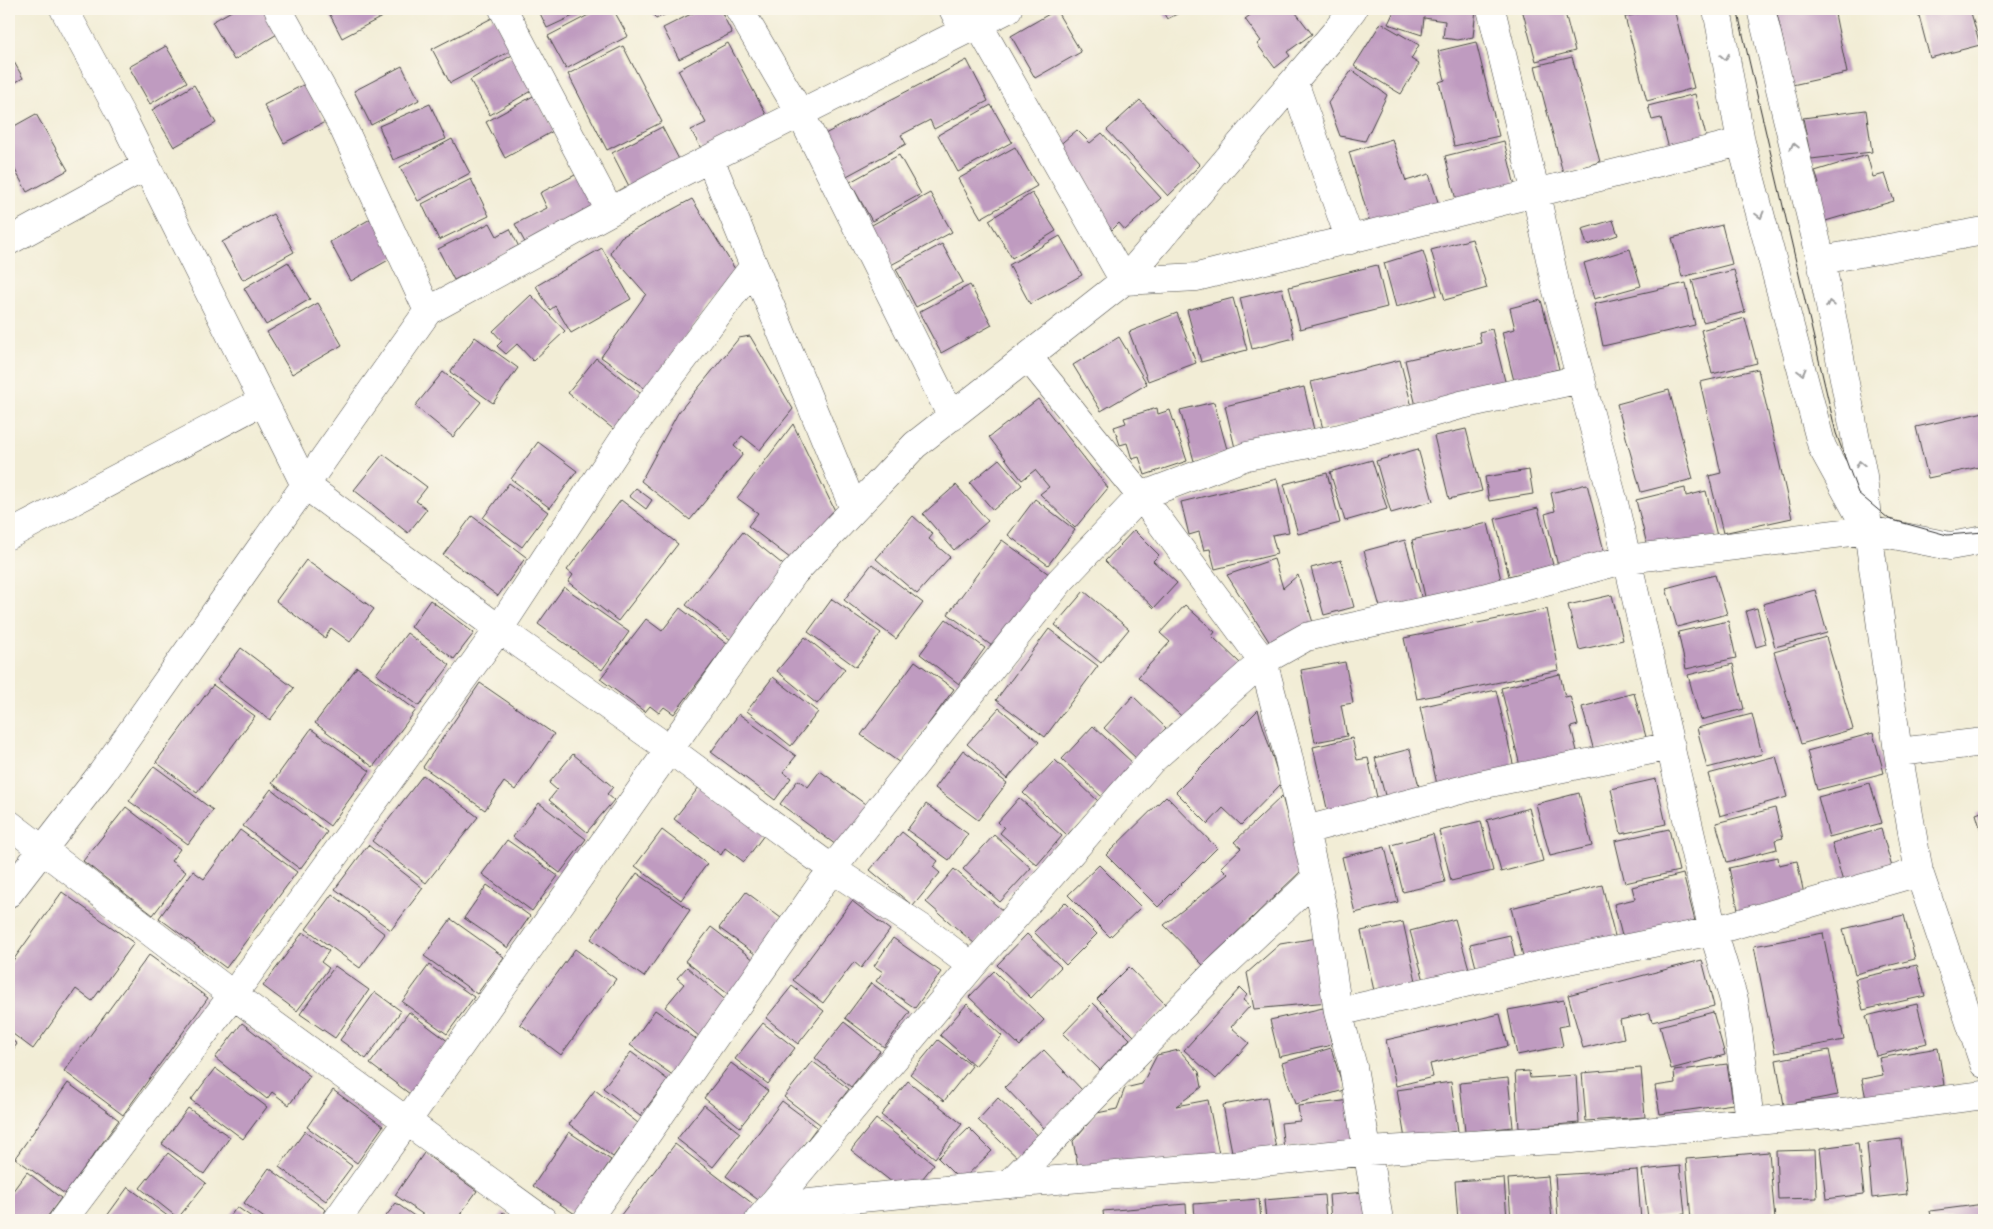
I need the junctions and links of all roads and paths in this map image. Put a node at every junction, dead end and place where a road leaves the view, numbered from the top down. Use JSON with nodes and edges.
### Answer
{"nodes":[{"id":1,"x":64,"y":9,"type":"edge"},
{"id":2,"x":278,"y":9,"type":"edge"},
{"id":3,"x":503,"y":9,"type":"edge"},
{"id":4,"x":739,"y":9,"type":"edge"},
{"id":5,"x":1008,"y":9,"type":"edge"},
{"id":6,"x":1353,"y":9,"type":"edge"},
{"id":7,"x":1491,"y":9,"type":"edge"},
{"id":8,"x":1717,"y":9,"type":"edge"},
{"id":9,"x":1761,"y":9,"type":"edge"},
{"id":10,"x":965,"y":21,"type":"edge"},
{"id":11,"x":1294,"y":82,"type":"junction"},
{"id":12,"x":800,"y":113,"type":"junction"},
{"id":13,"x":1741,"y":142,"type":"junction"},
{"id":14,"x":710,"y":159,"type":"junction"},
{"id":15,"x":146,"y":166,"type":"junction"},
{"id":16,"x":1536,"y":194,"type":"junction"},
{"id":17,"x":610,"y":212,"type":"junction"},
{"id":18,"x":1984,"y":231,"type":"edge"},
{"id":19,"x":1350,"y":240,"type":"junction"},
{"id":20,"x":9,"y":241,"type":"edge"},
{"id":21,"x":1821,"y":260,"type":"junction"},
{"id":22,"x":754,"y":266,"type":"junction"},
{"id":23,"x":1124,"y":281,"type":"junction"},
{"id":24,"x":428,"y":311,"type":"junction"},
{"id":25,"x":1028,"y":357,"type":"junction"},
{"id":26,"x":1581,"y":379,"type":"junction"},
{"id":27,"x":263,"y":401,"type":"junction"},
{"id":28,"x":952,"y":417,"type":"junction"},
{"id":29,"x":306,"y":485,"type":"junction"},
{"id":30,"x":1141,"y":496,"type":"junction"},
{"id":31,"x":854,"y":509,"type":"junction"},
{"id":32,"x":1868,"y":530,"type":"junction"},
{"id":33,"x":9,"y":536,"type":"edge"},
{"id":34,"x":1984,"y":540,"type":"edge"},
{"id":35,"x":1627,"y":559,"type":"junction"},
{"id":36,"x":499,"y":629,"type":"junction"},
{"id":37,"x":1263,"y":661,"type":"junction"},
{"id":38,"x":1984,"y":742,"type":"edge"},
{"id":39,"x":1671,"y":746,"type":"junction"},
{"id":40,"x":669,"y":749,"type":"junction"},
{"id":41,"x":1898,"y":752,"type":"junction"},
{"id":42,"x":9,"y":824,"type":"edge"},
{"id":43,"x":1305,"y":830,"type":"junction"},
{"id":44,"x":42,"y":850,"type":"junction"},
{"id":45,"x":832,"y":868,"type":"junction"},
{"id":46,"x":1919,"y":872,"type":"junction"},
{"id":47,"x":1316,"y":878,"type":"junction"},
{"id":48,"x":9,"y":893,"type":"edge"},
{"id":49,"x":1713,"y":931,"type":"junction"},
{"id":50,"x":972,"y":966,"type":"junction"},
{"id":51,"x":233,"y":995,"type":"junction"},
{"id":52,"x":1338,"y":1012,"type":"junction"},
{"id":53,"x":1984,"y":1064,"type":"edge"},
{"id":54,"x":1984,"y":1095,"type":"edge"},
{"id":55,"x":1750,"y":1120,"type":"junction"},
{"id":56,"x":406,"y":1121,"type":"junction"},
{"id":57,"x":1369,"y":1151,"type":"junction"},
{"id":58,"x":1009,"y":1184,"type":"junction"},
{"id":59,"x":782,"y":1212,"type":"edge"},
{"id":60,"x":63,"y":1220,"type":"edge"},
{"id":61,"x":338,"y":1220,"type":"edge"},
{"id":62,"x":543,"y":1220,"type":"edge"},
{"id":63,"x":586,"y":1220,"type":"edge"},
{"id":64,"x":1380,"y":1220,"type":"edge"}],
"edges":[{"from":1,"to":15,"type":"street"},
{"from":2,"to":24,"type":"street"},
{"from":3,"to":17,"type":"street"},
{"from":4,"to":12,"type":"street"},
{"from":5,"to":10,"type":"street"},
{"from":6,"to":11,"type":"street"},
{"from":7,"to":16,"type":"street"},
{"from":8,"to":13,"type":"street","one_way":true},
{"from":21,"to":9,"type":"street","one_way":true},
{"from":10,"to":12,"type":"street"},
{"from":10,"to":23,"type":"street"},
{"from":11,"to":19,"type":"street"},
{"from":11,"to":23,"type":"street"},
{"from":12,"to":14,"type":"street"},
{"from":12,"to":28,"type":"street"},
{"from":13,"to":16,"type":"street"},
{"from":13,"to":32,"type":"street","one_way":true},
{"from":14,"to":17,"type":"street"},
{"from":14,"to":22,"type":"street"},
{"from":15,"to":20,"type":"street"},
{"from":15,"to":27,"type":"street"},
{"from":16,"to":19,"type":"street"},
{"from":16,"to":26,"type":"street"},
{"from":17,"to":24,"type":"street"},
{"from":18,"to":21,"type":"street"},
{"from":19,"to":23,"type":"street"},
{"from":32,"to":21,"type":"street","one_way":true},
{"from":22,"to":31,"type":"street"},
{"from":22,"to":36,"type":"street"},
{"from":23,"to":25,"type":"street"},
{"from":24,"to":29,"type":"street"},
{"from":25,"to":28,"type":"street"},
{"from":25,"to":30,"type":"street"},
{"from":26,"to":30,"type":"street"},
{"from":26,"to":35,"type":"street"},
{"from":27,"to":29,"type":"street"},
{"from":27,"to":33,"type":"street"},
{"from":28,"to":31,"type":"street"},
{"from":29,"to":36,"type":"street"},
{"from":29,"to":44,"type":"street"},
{"from":30,"to":37,"type":"street"},
{"from":30,"to":45,"type":"street"},
{"from":31,"to":40,"type":"street"},
{"from":32,"to":34,"type":"street"},
{"from":32,"to":35,"type":"street"},
{"from":32,"to":41,"type":"street"},
{"from":35,"to":37,"type":"street"},
{"from":35,"to":39,"type":"street"},
{"from":36,"to":40,"type":"street"},
{"from":36,"to":51,"type":"street"},
{"from":37,"to":43,"type":"street"},
{"from":37,"to":50,"type":"street"},
{"from":38,"to":41,"type":"street"},
{"from":39,"to":43,"type":"street"},
{"from":39,"to":49,"type":"street"},
{"from":40,"to":45,"type":"street"},
{"from":40,"to":56,"type":"street"},
{"from":41,"to":46,"type":"street"},
{"from":42,"to":44,"type":"street"},
{"from":43,"to":47,"type":"street"},
{"from":44,"to":48,"type":"street"},
{"from":44,"to":51,"type":"street"},
{"from":45,"to":50,"type":"street"},
{"from":45,"to":63,"type":"street"},
{"from":46,"to":49,"type":"street"},
{"from":46,"to":53,"type":"street"},
{"from":47,"to":52,"type":"street"},
{"from":47,"to":58,"type":"street"},
{"from":49,"to":52,"type":"street"},
{"from":49,"to":55,"type":"street"},
{"from":50,"to":59,"type":"street"},
{"from":51,"to":56,"type":"street"},
{"from":51,"to":60,"type":"street"},
{"from":52,"to":57,"type":"street"},
{"from":54,"to":55,"type":"street"},
{"from":55,"to":57,"type":"street"},
{"from":56,"to":61,"type":"street"},
{"from":56,"to":62,"type":"street"},
{"from":57,"to":58,"type":"street"},
{"from":57,"to":64,"type":"street"},
{"from":58,"to":59,"type":"street"}]}
